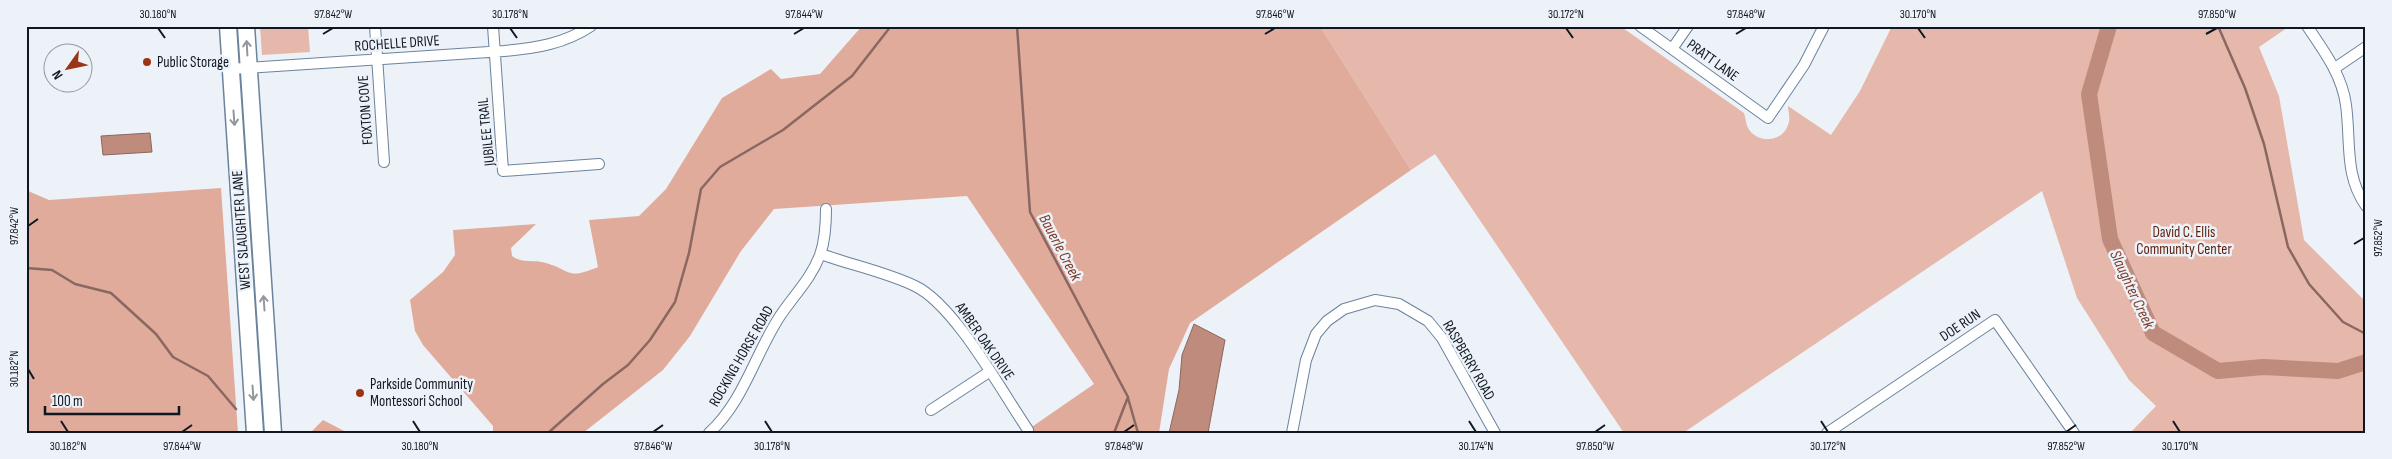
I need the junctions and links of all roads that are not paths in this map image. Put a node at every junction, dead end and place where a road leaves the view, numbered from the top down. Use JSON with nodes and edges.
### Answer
{"nodes":[{"id":1,"x":228,"y":26,"type":"edge"},
{"id":2,"x":246,"y":26,"type":"edge"},
{"id":3,"x":374,"y":26,"type":"edge"},
{"id":4,"x":493,"y":26,"type":"edge"},
{"id":5,"x":591,"y":26,"type":"edge"},
{"id":6,"x":1640,"y":26,"type":"edge"},
{"id":7,"x":1688,"y":26,"type":"edge"},
{"id":8,"x":1824,"y":26,"type":"edge"},
{"id":9,"x":2307,"y":26,"type":"edge"},
{"id":10,"x":2366,"y":47,"type":"edge"},
{"id":11,"x":1672,"y":49,"type":"junction"},
{"id":12,"x":495,"y":52,"type":"junction"},
{"id":13,"x":377,"y":59,"type":"junction"},
{"id":14,"x":2335,"y":68,"type":"junction"},
{"id":15,"x":249,"y":69,"type":"junction"},
{"id":16,"x":230,"y":70,"type":"junction"},
{"id":17,"x":384,"y":162,"type":"dead end"},
{"id":18,"x":600,"y":164,"type":"dead end"},
{"id":19,"x":2366,"y":206,"type":"edge"},
{"id":20,"x":826,"y":209,"type":"dead end"},
{"id":21,"x":820,"y":254,"type":"junction"},
{"id":22,"x":268,"y":352,"type":"junction"},
{"id":23,"x":250,"y":354,"type":"junction"},
{"id":24,"x":989,"y":372,"type":"junction"},
{"id":25,"x":931,"y":410,"type":"dead end"},
{"id":26,"x":1028,"y":430,"type":"dead end"},
{"id":27,"x":255,"y":433,"type":"edge"},
{"id":28,"x":273,"y":433,"type":"edge"},
{"id":29,"x":709,"y":433,"type":"edge"},
{"id":30,"x":1292,"y":433,"type":"edge"},
{"id":31,"x":1495,"y":433,"type":"edge"},
{"id":32,"x":1827,"y":433,"type":"edge"},
{"id":33,"x":2074,"y":433,"type":"edge"}],
"edges":[{"from":1,"to":16,"type":"main road","name":"WEST SLAUGHTER LANE"},
{"from":15,"to":2,"type":"main road","name":"WEST SLAUGHTER LANE","one_way":true},
{"from":3,"to":13,"type":"street","name":"FOXTON COVE"},
{"from":4,"to":12,"type":"street","name":"JUBILEE TRAIL"},
{"from":5,"to":12,"type":"street","name":"ROCHELLE DRIVE"},
{"from":6,"to":11,"type":"street","name":"PRATT LANE"},
{"from":7,"to":11,"type":"street"},
{"from":8,"to":11,"type":"street","name":"PRATT LANE"},
{"from":9,"to":14,"type":"street"},
{"from":10,"to":14,"type":"street"},
{"from":12,"to":13,"type":"street","name":"ROCHELLE DRIVE"},
{"from":12,"to":18,"type":"street","name":"JUBILEE TRAIL"},
{"from":13,"to":15,"type":"street","name":"ROCHELLE DRIVE"},
{"from":13,"to":17,"type":"street","name":"FOXTON COVE"},
{"from":14,"to":19,"type":"street"},
{"from":15,"to":16,"type":"street","name":"ROCHELLE DRIVE"},
{"from":22,"to":15,"type":"main road","name":"WEST SLAUGHTER LANE","one_way":true},
{"from":16,"to":23,"type":"main road","name":"WEST SLAUGHTER LANE","one_way":true},
{"from":20,"to":21,"type":"street","name":"ROCKING HORSE ROAD"},
{"from":21,"to":24,"type":"street","name":"AMBER OAK DRIVE"},
{"from":21,"to":29,"type":"street","name":"ROCKING HORSE ROAD"},
{"from":22,"to":23,"type":"main road"},
{"from":22,"to":28,"type":"main road","name":"WEST SLAUGHTER LANE"},
{"from":23,"to":27,"type":"main road","name":"WEST SLAUGHTER LANE","one_way":true},
{"from":24,"to":25,"type":"street"},
{"from":24,"to":26,"type":"street","name":"AMBER OAK DRIVE"},
{"from":30,"to":31,"type":"street","name":"RASPBERRY ROAD"},
{"from":32,"to":33,"type":"street","name":"DOE RUN"}]}
